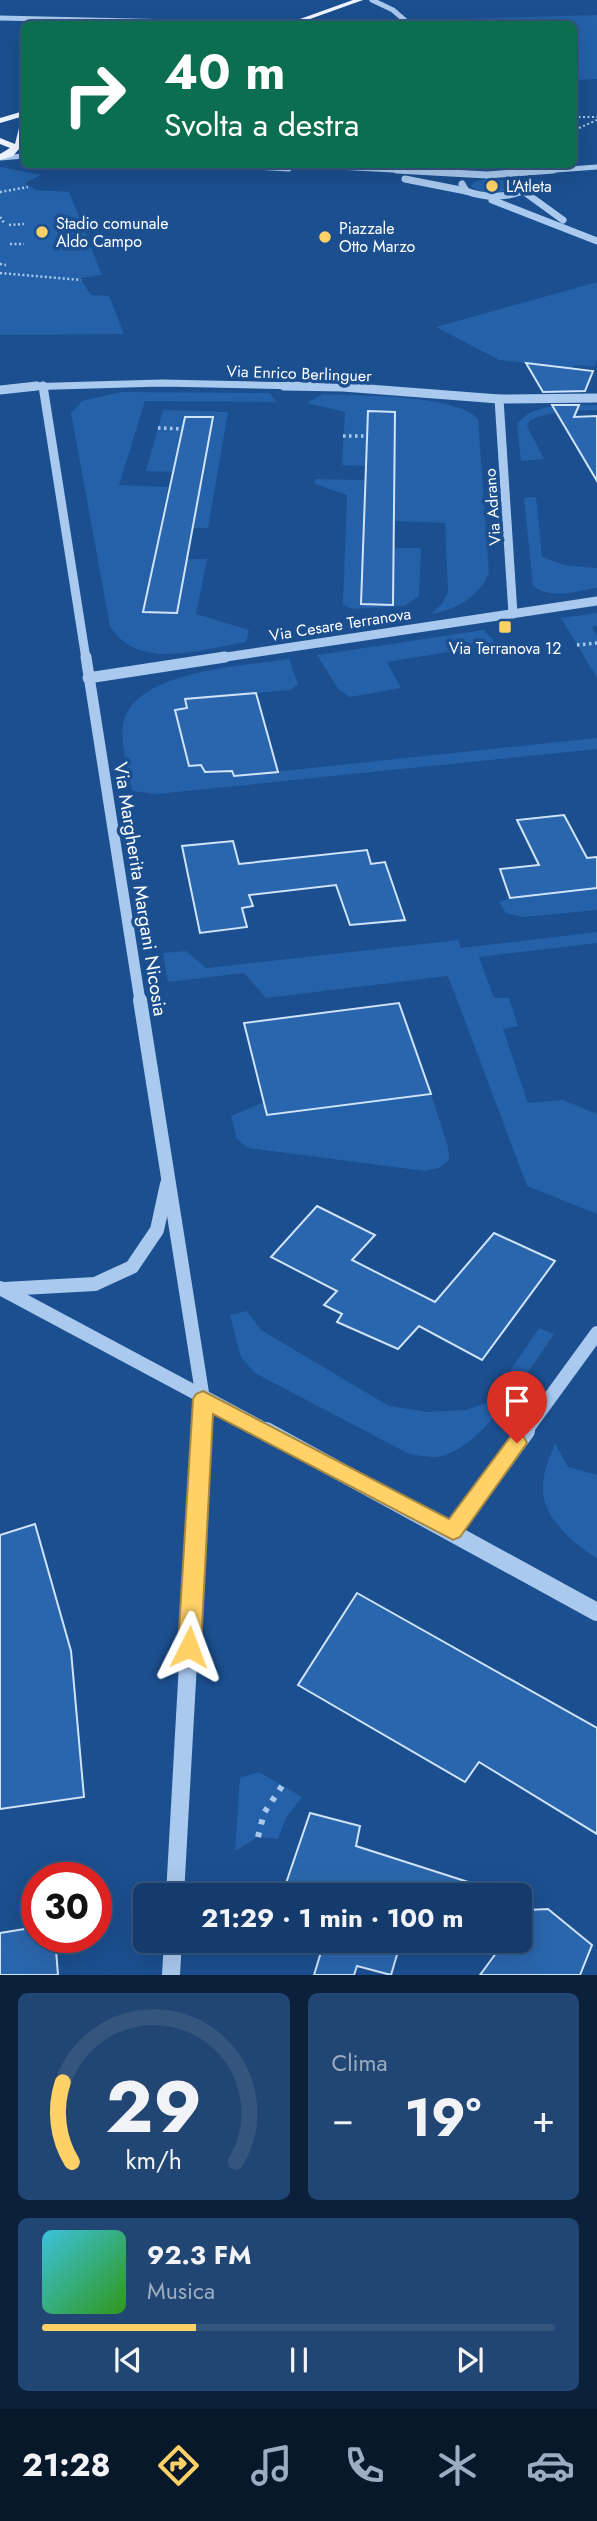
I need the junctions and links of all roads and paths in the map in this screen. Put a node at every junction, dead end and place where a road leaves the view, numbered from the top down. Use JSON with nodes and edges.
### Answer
{"nodes":[{"id":1,"x":360,"y":0,"type":"edge"},
{"id":2,"x":372,"y":0,"type":"edge"},
{"id":3,"x":0,"y":18,"type":"edge"},
{"id":4,"x":132,"y":21,"type":"edge"},
{"id":5,"x":299,"y":21,"type":"edge"},
{"id":6,"x":406,"y":21,"type":"edge"},
{"id":7,"x":21,"y":114,"type":"edge"},
{"id":8,"x":577,"y":117,"type":"edge"},
{"id":9,"x":597,"y":118,"type":"edge"},
{"id":10,"x":0,"y":121,"type":"edge"},
{"id":11,"x":579,"y":128,"type":"dead end"},
{"id":12,"x":0,"y":141,"type":"edge"},
{"id":13,"x":17,"y":148,"type":"edge"},
{"id":14,"x":21,"y":156,"type":"edge"},
{"id":15,"x":0,"y":158,"type":"edge"},
{"id":16,"x":577,"y":167,"type":"edge"},
{"id":17,"x":597,"y":167,"type":"edge"},
{"id":18,"x":264,"y":168,"type":"edge"},
{"id":19,"x":357,"y":168,"type":"edge"},
{"id":20,"x":514,"y":168,"type":"edge"},
{"id":21,"x":487,"y":175,"type":"junction"},
{"id":22,"x":522,"y":181,"type":"junction"},
{"id":23,"x":28,"y":187,"type":"dead end"},
{"id":24,"x":466,"y":191,"type":"junction"},
{"id":25,"x":523,"y":191,"type":"junction"},
{"id":26,"x":0,"y":192,"type":"edge"},
{"id":27,"x":475,"y":194,"type":"junction"},
{"id":28,"x":0,"y":217,"type":"edge"},
{"id":29,"x":5,"y":224,"type":"dead end"},
{"id":30,"x":24,"y":224,"type":"dead end"},
{"id":31,"x":9,"y":225,"type":"dead end"},
{"id":32,"x":597,"y":241,"type":"edge"},
{"id":33,"x":10,"y":244,"type":"dead end"},
{"id":34,"x":24,"y":244,"type":"dead end"},
{"id":35,"x":0,"y":264,"type":"edge"},
{"id":36,"x":6,"y":265,"type":"dead end"},
{"id":37,"x":0,"y":273,"type":"edge"},
{"id":38,"x":81,"y":280,"type":"dead end"},
{"id":39,"x":43,"y":385,"type":"junction"},
{"id":40,"x":0,"y":390,"type":"edge"},
{"id":41,"x":597,"y":398,"type":"edge"},
{"id":42,"x":499,"y":399,"type":"junction"},
{"id":43,"x":158,"y":428,"type":"dead end"},
{"id":44,"x":182,"y":429,"type":"dead end"},
{"id":45,"x":344,"y":436,"type":"dead end"},
{"id":46,"x":367,"y":436,"type":"dead end"},
{"id":47,"x":597,"y":601,"type":"edge"},
{"id":48,"x":513,"y":614,"type":"junction"},
{"id":49,"x":597,"y":643,"type":"edge"},
{"id":50,"x":578,"y":645,"type":"dead end"},
{"id":51,"x":88,"y":678,"type":"junction"},
{"id":52,"x":168,"y":1177,"type":"junction"},
{"id":53,"x":1,"y":1289,"type":"edge"},
{"id":54,"x":597,"y":1333,"type":"edge"},
{"id":55,"x":203,"y":1399,"type":"junction"},
{"id":56,"x":453,"y":1531,"type":"junction"},
{"id":57,"x":597,"y":1612,"type":"edge"},
{"id":58,"x":282,"y":1786,"type":"dead end"},
{"id":59,"x":258,"y":1838,"type":"dead end"},
{"id":60,"x":176,"y":1883,"type":"edge"},
{"id":61,"x":172,"y":1953,"type":"edge"},
{"id":62,"x":171,"y":1975,"type":"edge"}],
"edges":[{"from":1,"to":5,"type":"main road"},
{"from":2,"to":6,"type":"street"},
{"from":3,"to":4,"type":"street"},
{"from":7,"to":10,"type":"main road"},
{"from":8,"to":9,"type":"path"},
{"from":9,"to":11,"type":"path"},
{"from":12,"to":13,"type":"main road"},
{"from":13,"to":15,"type":"main road"},
{"from":14,"to":15,"type":"street"},
{"from":16,"to":17,"type":"street"},
{"from":18,"to":24,"type":"street"},
{"from":19,"to":21,"type":"street"},
{"from":20,"to":21,"type":"street"},
{"from":20,"to":22,"type":"street"},
{"from":21,"to":22,"type":"street"},
{"from":21,"to":24,"type":"street"},
{"from":22,"to":25,"type":"street"},
{"from":23,"to":26,"type":"path"},
{"from":24,"to":27,"type":"street"},
{"from":25,"to":27,"type":"street"},
{"from":25,"to":32,"type":"street"},
{"from":27,"to":32,"type":"street"},
{"from":28,"to":29,"type":"path"},
{"from":30,"to":31,"type":"path"},
{"from":33,"to":34,"type":"path"},
{"from":35,"to":36,"type":"path"},
{"from":37,"to":38,"type":"path"},
{"from":39,"to":40,"type":"street","name":"Via Enrico Berlinguer"},
{"from":39,"to":42,"type":"street","name":"Via Enrico Berlinguer"},
{"from":39,"to":51,"type":"street","name":"Via Margherita Margani Nicosia"},
{"from":41,"to":42,"type":"street","name":"Via Enrico Berlinguer"},
{"from":42,"to":48,"type":"street","name":"Via Adrano"},
{"from":43,"to":44,"type":"path"},
{"from":45,"to":46,"type":"path"},
{"from":47,"to":48,"type":"street","name":"Via Cesare Terranova"},
{"from":48,"to":51,"type":"street","name":"Via Cesare Terranova"},
{"from":49,"to":50,"type":"path"},
{"from":51,"to":52,"type":"street","name":"Via Margherita Margani Nicosia"},
{"from":52,"to":53,"type":"street"},
{"from":52,"to":55,"type":"street","name":"Via Margherita Margani Nicosia"},
{"from":53,"to":55,"type":"street"},
{"from":54,"to":56,"type":"street"},
{"from":55,"to":56,"type":"street"},
{"from":55,"to":60,"type":"street","name":"Via Margherita Margani Nicosia"},
{"from":56,"to":57,"type":"street"},
{"from":58,"to":59,"type":"path"},
{"from":61,"to":62,"type":"street"}]}
